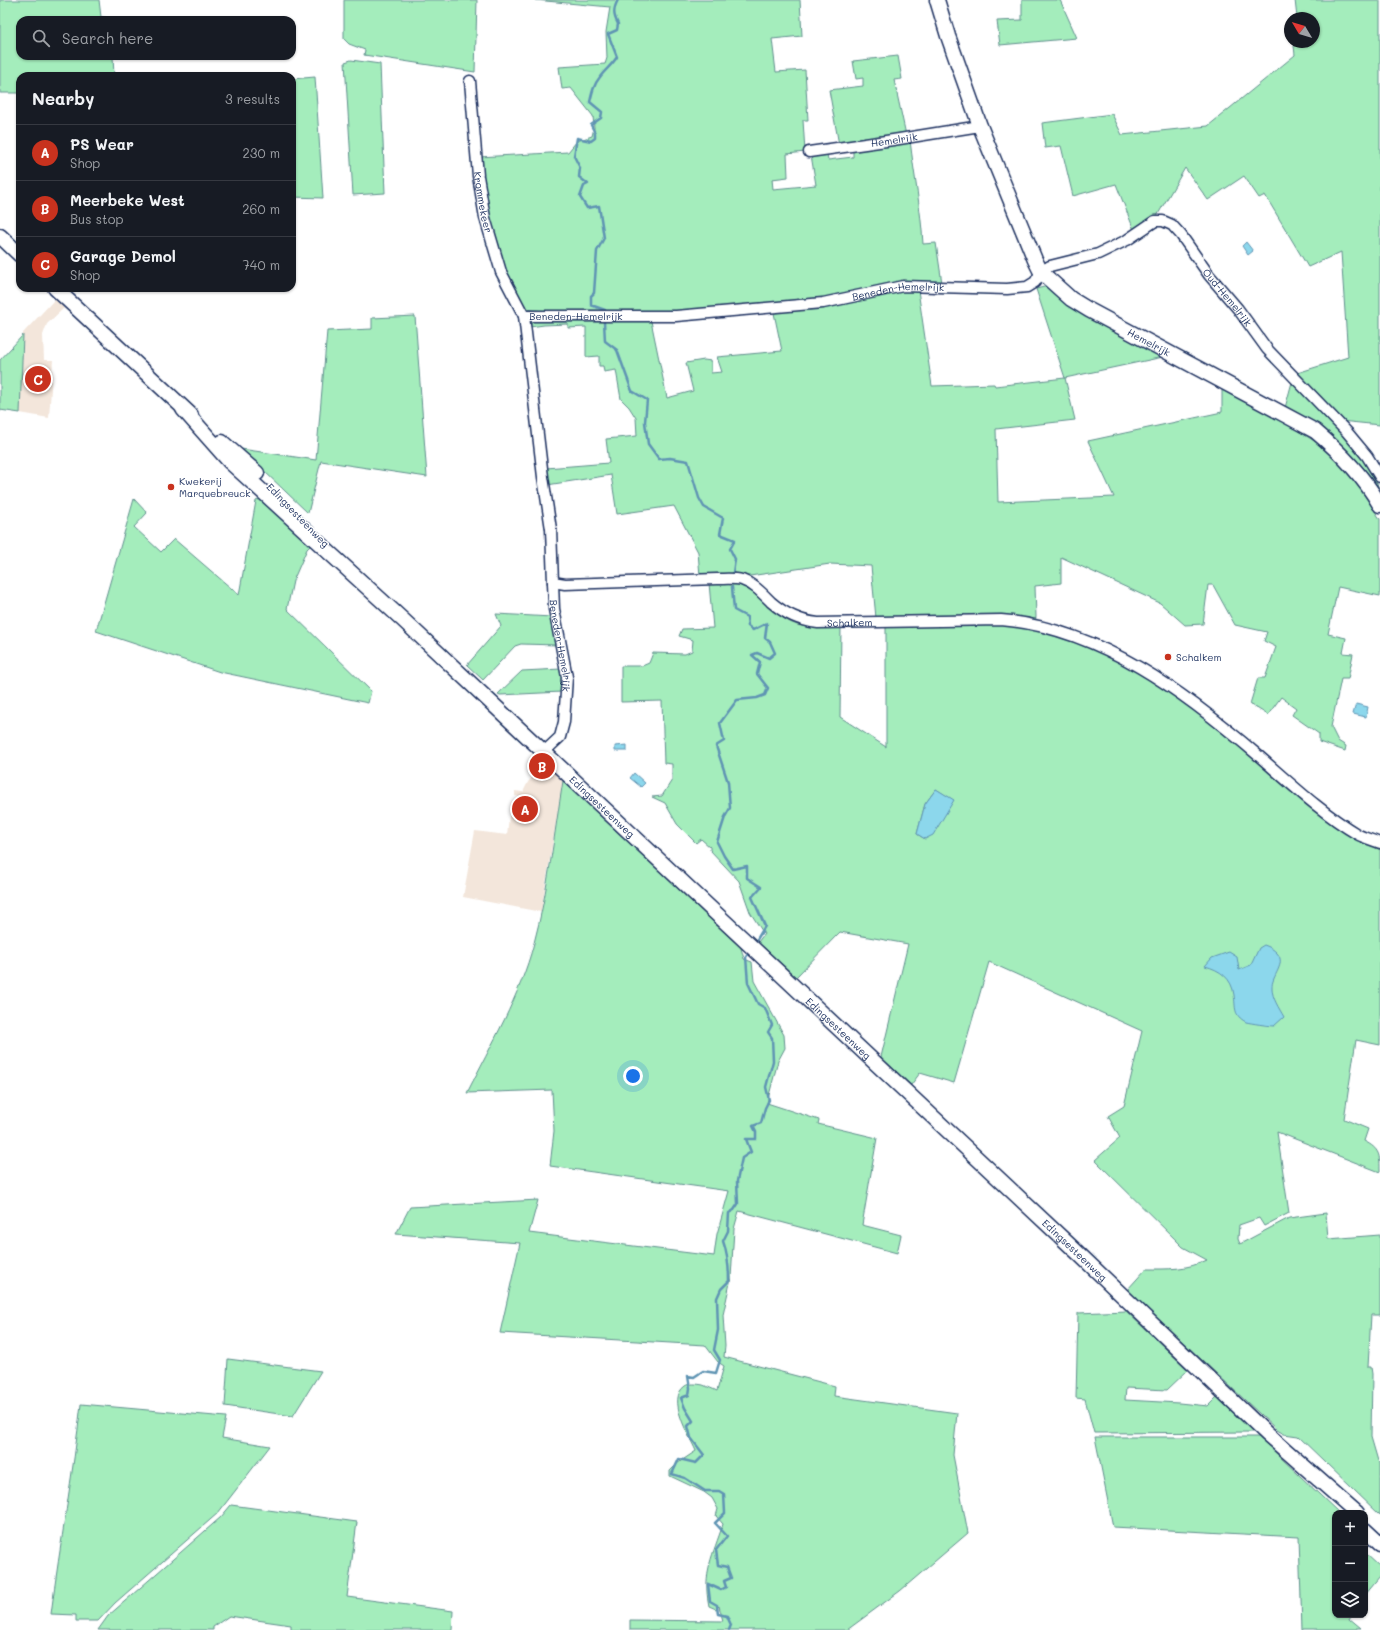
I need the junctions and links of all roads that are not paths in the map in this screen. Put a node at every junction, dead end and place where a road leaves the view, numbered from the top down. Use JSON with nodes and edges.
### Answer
{"nodes":[{"id":1,"x":937,"y":0,"type":"edge"},
{"id":2,"x":470,"y":81,"type":"dead end"},
{"id":3,"x":980,"y":126,"type":"junction"},
{"id":4,"x":808,"y":152,"type":"dead end"},
{"id":5,"x":0,"y":236,"type":"edge"},
{"id":6,"x":16,"y":251,"type":"edge"},
{"id":7,"x":1041,"y":272,"type":"junction"},
{"id":8,"x":59,"y":292,"type":"edge"},
{"id":9,"x":524,"y":316,"type":"junction"},
{"id":10,"x":1380,"y":477,"type":"edge"},
{"id":11,"x":1380,"y":503,"type":"edge"},
{"id":12,"x":553,"y":582,"type":"junction"},
{"id":13,"x":544,"y":752,"type":"junction"},
{"id":14,"x":1380,"y":843,"type":"edge"},
{"id":15,"x":1320,"y":1481,"type":"junction"},
{"id":16,"x":1346,"y":1510,"type":"edge"},
{"id":17,"x":1354,"y":1510,"type":"edge"},
{"id":18,"x":1368,"y":1523,"type":"edge"},
{"id":19,"x":1368,"y":1533,"type":"edge"},
{"id":20,"x":1380,"y":1533,"type":"edge"},
{"id":21,"x":1380,"y":1544,"type":"edge"}],
"edges":[{"from":1,"to":3,"type":"main road","name":"Hemelrijk"},
{"from":2,"to":9,"type":"street","name":"Krommekeer"},
{"from":3,"to":4,"type":"street","name":"Hemelrijk"},
{"from":3,"to":7,"type":"main road","name":"Hemelrijk"},
{"from":5,"to":6,"type":"main road"},
{"from":7,"to":9,"type":"street","name":"Beneden-Hemelrijk"},
{"from":7,"to":10,"type":"street","name":"Oud-Hemelrijk"},
{"from":7,"to":11,"type":"main road","name":"Hemelrijk"},
{"from":8,"to":13,"type":"main road","name":"Edingsesteenweg"},
{"from":9,"to":12,"type":"street","name":"Beneden-Hemelrijk"},
{"from":12,"to":13,"type":"street","name":"Beneden-Hemelrijk"},
{"from":12,"to":14,"type":"street","name":"Schalkem"},
{"from":13,"to":15,"type":"main road","name":"Edingsesteenweg"},
{"from":15,"to":16,"type":"main road","name":"Edingsesteenweg"},
{"from":15,"to":17,"type":"main road","name":"Edingsesteenweg"},
{"from":18,"to":20,"type":"main road"},
{"from":19,"to":21,"type":"main road"}]}
